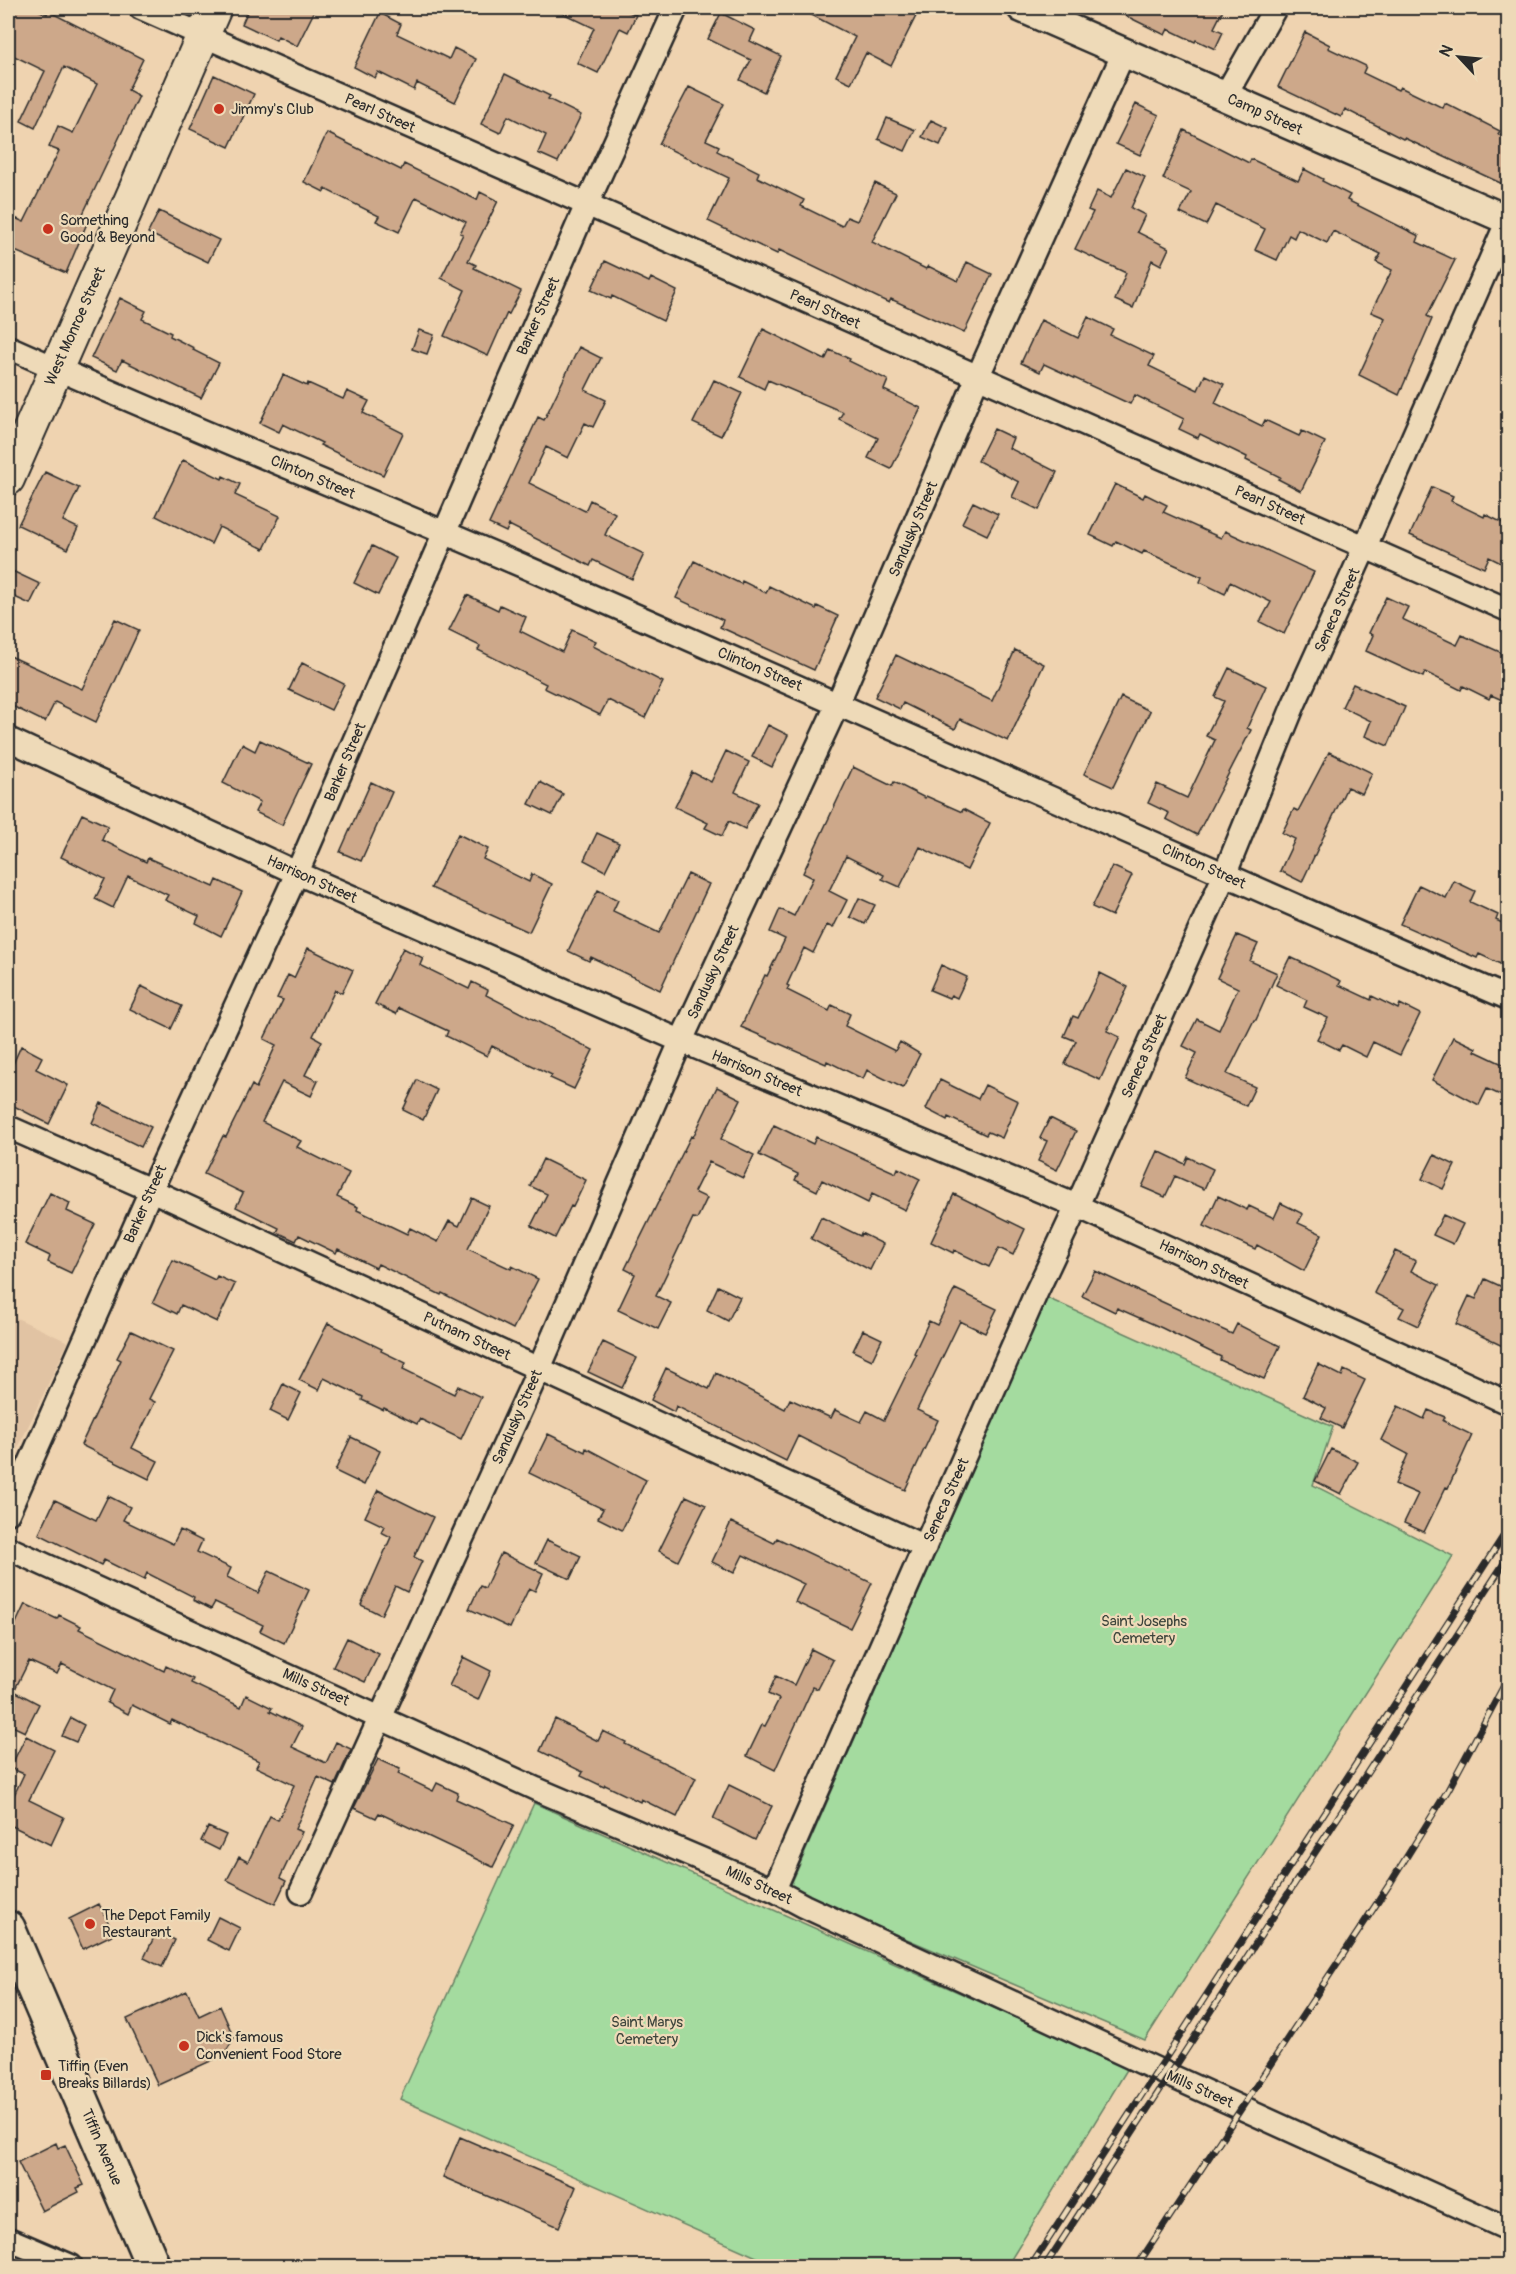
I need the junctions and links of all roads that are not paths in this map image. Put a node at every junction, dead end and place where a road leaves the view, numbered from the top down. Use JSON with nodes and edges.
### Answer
{"nodes":[{"id":1,"x":141,"y":8,"type":"edge"},
{"id":2,"x":675,"y":8,"type":"edge"},
{"id":3,"x":1022,"y":8,"type":"edge"},
{"id":4,"x":1275,"y":8,"type":"edge"},
{"id":5,"x":209,"y":21,"type":"edge"},
{"id":6,"x":1124,"y":52,"type":"junction"},
{"id":7,"x":1225,"y":96,"type":"junction"},
{"id":8,"x":587,"y":204,"type":"junction"},
{"id":9,"x":1508,"y":220,"type":"edge"},
{"id":10,"x":8,"y":347,"type":"edge"},
{"id":11,"x":56,"y":369,"type":"junction"},
{"id":12,"x":978,"y":376,"type":"junction"},
{"id":13,"x":8,"y":479,"type":"edge"},
{"id":14,"x":444,"y":532,"type":"junction"},
{"id":15,"x":1365,"y":547,"type":"junction"},
{"id":16,"x":1509,"y":610,"type":"edge"},
{"id":17,"x":838,"y":703,"type":"junction"},
{"id":18,"x":8,"y":739,"type":"edge"},
{"id":19,"x":297,"y":873,"type":"junction"},
{"id":20,"x":1224,"y":876,"type":"junction"},
{"id":21,"x":1509,"y":998,"type":"edge"},
{"id":22,"x":681,"y":1041,"type":"junction"},
{"id":23,"x":8,"y":1127,"type":"edge"},
{"id":24,"x":151,"y":1190,"type":"junction"},
{"id":25,"x":1077,"y":1206,"type":"junction"},
{"id":26,"x":539,"y":1369,"type":"junction"},
{"id":27,"x":1509,"y":1403,"type":"edge"},
{"id":28,"x":8,"y":1513,"type":"edge"},
{"id":29,"x":925,"y":1547,"type":"junction"},
{"id":30,"x":8,"y":1548,"type":"edge"},
{"id":31,"x":381,"y":1717,"type":"junction"},
{"id":32,"x":774,"y":1890,"type":"junction"},
{"id":33,"x":301,"y":1892,"type":"dead end"},
{"id":34,"x":8,"y":1928,"type":"edge"},
{"id":35,"x":1509,"y":2229,"type":"edge"},
{"id":36,"x":8,"y":2239,"type":"edge"},
{"id":37,"x":71,"y":2266,"type":"edge"},
{"id":38,"x":153,"y":2266,"type":"edge"}],
"edges":[{"from":1,"to":5,"type":"street","name":"Pearl Street"},
{"from":2,"to":8,"type":"street","name":"Barker Street"},
{"from":3,"to":6,"type":"street","name":"Camp Street"},
{"from":4,"to":7,"type":"street"},
{"from":5,"to":8,"type":"street","name":"Pearl Street"},
{"from":5,"to":11,"type":"main road","name":"West Monroe Street"},
{"from":6,"to":7,"type":"street","name":"Camp Street"},
{"from":6,"to":12,"type":"street","name":"Sandusky Street"},
{"from":7,"to":9,"type":"street","name":"Camp Street"},
{"from":8,"to":12,"type":"street","name":"Pearl Street"},
{"from":8,"to":14,"type":"street","name":"Barker Street"},
{"from":9,"to":15,"type":"street","name":"Seneca Street"},
{"from":10,"to":11,"type":"street","name":"Clinton Street"},
{"from":11,"to":13,"type":"main road","name":"West Monroe Street"},
{"from":11,"to":14,"type":"street","name":"Clinton Street"},
{"from":12,"to":15,"type":"street","name":"Pearl Street"},
{"from":12,"to":17,"type":"street","name":"Sandusky Street"},
{"from":14,"to":17,"type":"street","name":"Clinton Street"},
{"from":14,"to":19,"type":"street","name":"Barker Street"},
{"from":15,"to":16,"type":"street","name":"Pearl Street"},
{"from":15,"to":20,"type":"street","name":"Seneca Street"},
{"from":17,"to":20,"type":"street","name":"Clinton Street"},
{"from":17,"to":22,"type":"street","name":"Sandusky Street"},
{"from":18,"to":19,"type":"street","name":"Harrison Street"},
{"from":19,"to":22,"type":"street","name":"Harrison Street"},
{"from":19,"to":24,"type":"street","name":"Barker Street"},
{"from":20,"to":21,"type":"street","name":"Clinton Street"},
{"from":20,"to":25,"type":"street","name":"Seneca Street"},
{"from":22,"to":25,"type":"street","name":"Harrison Street"},
{"from":22,"to":26,"type":"street","name":"Sandusky Street"},
{"from":23,"to":24,"type":"street","name":"Putnam Street"},
{"from":24,"to":26,"type":"street","name":"Putnam Street"},
{"from":24,"to":28,"type":"street","name":"Barker Street"},
{"from":25,"to":27,"type":"street","name":"Harrison Street"},
{"from":25,"to":29,"type":"street","name":"Seneca Street"},
{"from":26,"to":29,"type":"street","name":"Putnam Street"},
{"from":26,"to":31,"type":"street","name":"Sandusky Street"},
{"from":29,"to":32,"type":"street","name":"Seneca Street"},
{"from":30,"to":31,"type":"street","name":"Mills Street"},
{"from":31,"to":32,"type":"street","name":"Mills Street"},
{"from":31,"to":33,"type":"street","name":"Sandusky Street"},
{"from":32,"to":35,"type":"street","name":"Mills Street"},
{"from":34,"to":38,"type":"main road","name":"Tiffin Avenue"},
{"from":36,"to":37,"type":"street"}]}
